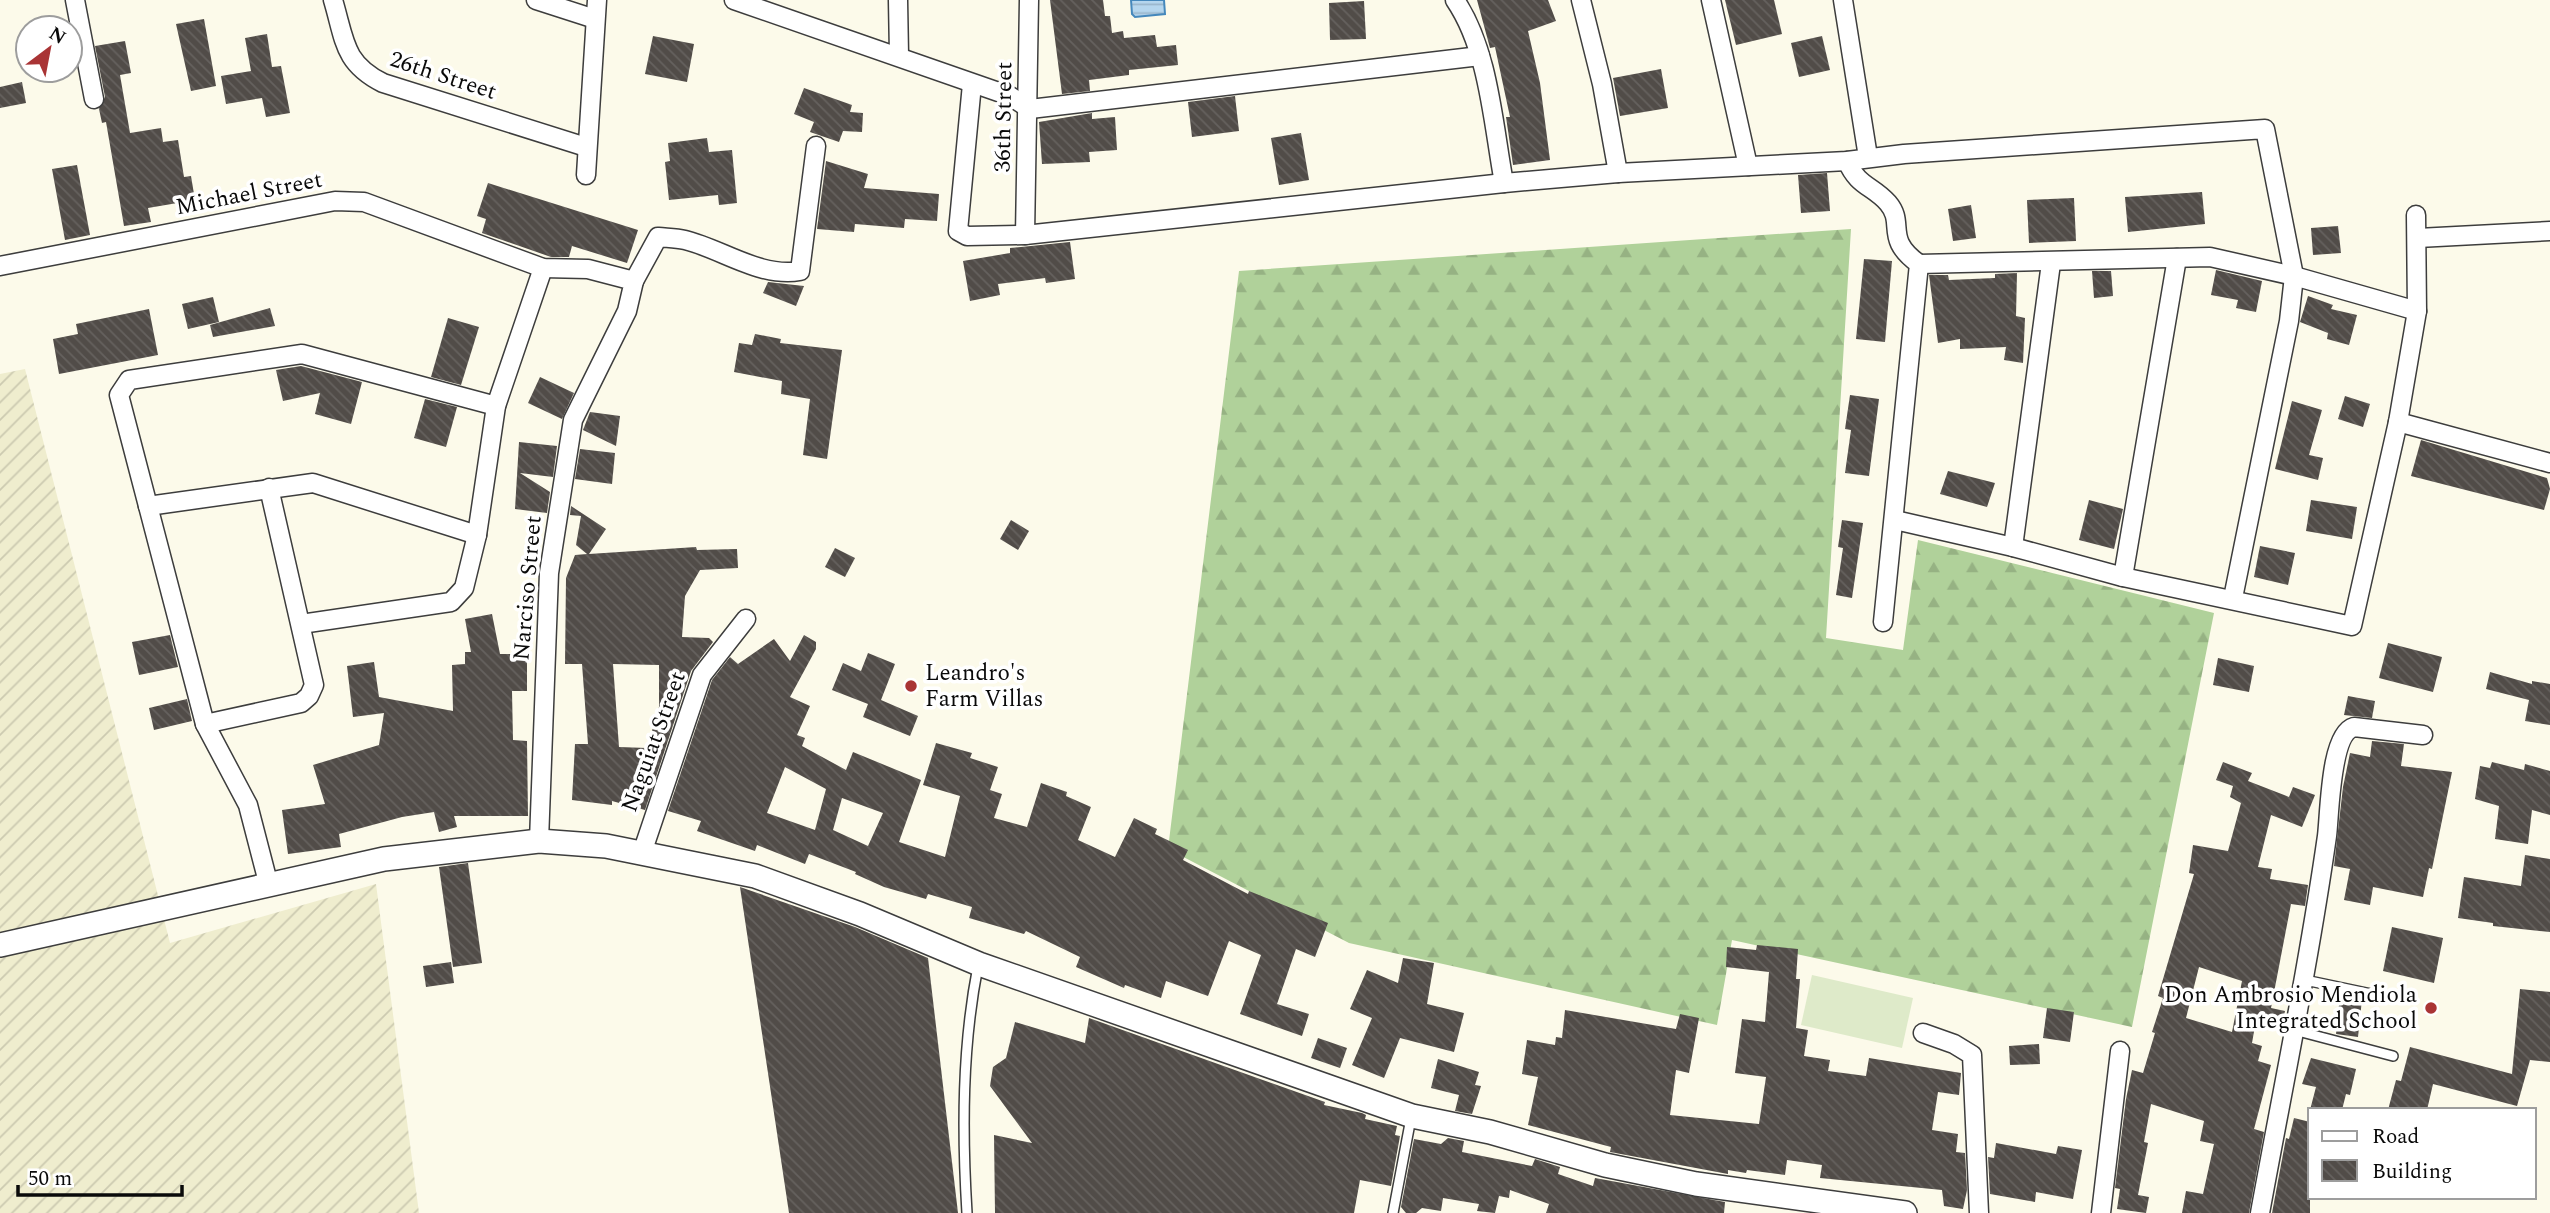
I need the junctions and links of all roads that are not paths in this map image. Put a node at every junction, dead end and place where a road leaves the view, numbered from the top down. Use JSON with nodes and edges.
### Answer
{"nodes":[{"id":1,"x":75,"y":0,"type":"edge"},
{"id":2,"x":333,"y":0,"type":"edge"},
{"id":3,"x":536,"y":0,"type":"edge"},
{"id":4,"x":597,"y":0,"type":"edge"},
{"id":5,"x":734,"y":0,"type":"edge"},
{"id":6,"x":898,"y":0,"type":"edge"},
{"id":7,"x":1029,"y":0,"type":"edge"},
{"id":8,"x":1455,"y":0,"type":"edge"},
{"id":9,"x":1581,"y":0,"type":"edge"},
{"id":10,"x":1711,"y":0,"type":"edge"},
{"id":11,"x":1843,"y":0,"type":"edge"},
{"id":12,"x":770,"y":6,"type":"edge"},
{"id":13,"x":595,"y":19,"type":"junction"},
{"id":14,"x":899,"y":55,"type":"junction"},
{"id":15,"x":1479,"y":56,"type":"junction"},
{"id":16,"x":972,"y":84,"type":"junction"},
{"id":17,"x":94,"y":99,"type":"dead end"},
{"id":18,"x":1030,"y":109,"type":"junction"},
{"id":19,"x":816,"y":146,"type":"dead end"},
{"id":20,"x":586,"y":147,"type":"junction"},
{"id":21,"x":1868,"y":157,"type":"junction"},
{"id":22,"x":1847,"y":161,"type":"junction"},
{"id":23,"x":1748,"y":166,"type":"junction"},
{"id":24,"x":1618,"y":173,"type":"junction"},
{"id":25,"x":586,"y":175,"type":"dead end"},
{"id":26,"x":1504,"y":183,"type":"junction"},
{"id":27,"x":2416,"y":215,"type":"dead end"},
{"id":28,"x":2550,"y":231,"type":"edge"},
{"id":29,"x":1025,"y":235,"type":"junction"},
{"id":30,"x":2418,"y":238,"type":"junction"},
{"id":31,"x":2177,"y":258,"type":"junction"},
{"id":32,"x":2051,"y":263,"type":"junction"},
{"id":33,"x":1919,"y":264,"type":"junction"},
{"id":34,"x":0,"y":266,"type":"edge"},
{"id":35,"x":543,"y":268,"type":"junction"},
{"id":36,"x":2294,"y":276,"type":"junction"},
{"id":37,"x":634,"y":281,"type":"junction"},
{"id":38,"x":2417,"y":311,"type":"junction"},
{"id":39,"x":496,"y":406,"type":"junction"},
{"id":40,"x":2398,"y":422,"type":"junction"},
{"id":41,"x":2550,"y":463,"type":"edge"},
{"id":42,"x":268,"y":488,"type":"junction"},
{"id":43,"x":148,"y":506,"type":"junction"},
{"id":44,"x":1895,"y":520,"type":"junction"},
{"id":45,"x":477,"y":535,"type":"junction"},
{"id":46,"x":2013,"y":547,"type":"junction"},
{"id":47,"x":2123,"y":577,"type":"junction"},
{"id":48,"x":2233,"y":598,"type":"junction"},
{"id":49,"x":746,"y":619,"type":"dead end"},
{"id":50,"x":1883,"y":622,"type":"dead end"},
{"id":51,"x":301,"y":624,"type":"junction"},
{"id":52,"x":205,"y":724,"type":"junction"},
{"id":53,"x":2423,"y":734,"type":"dead end"},
{"id":54,"x":539,"y":841,"type":"junction"},
{"id":55,"x":642,"y":853,"type":"junction"},
{"id":56,"x":269,"y":886,"type":"junction"},
{"id":57,"x":0,"y":945,"type":"edge"},
{"id":58,"x":979,"y":964,"type":"junction"},
{"id":59,"x":2305,"y":980,"type":"junction"},
{"id":60,"x":2381,"y":996,"type":"dead end"},
{"id":61,"x":2294,"y":1030,"type":"junction"},
{"id":62,"x":1923,"y":1033,"type":"dead end"},
{"id":63,"x":2120,"y":1051,"type":"dead end"},
{"id":64,"x":2393,"y":1056,"type":"dead end"},
{"id":65,"x":1412,"y":1116,"type":"junction"},
{"id":66,"x":967,"y":1213,"type":"edge"},
{"id":67,"x":1393,"y":1213,"type":"edge"},
{"id":68,"x":1905,"y":1213,"type":"edge"},
{"id":69,"x":1979,"y":1213,"type":"edge"},
{"id":70,"x":2101,"y":1213,"type":"edge"},
{"id":71,"x":2260,"y":1213,"type":"edge"}],
"edges":[{"from":1,"to":17,"type":"street"},
{"from":2,"to":20,"type":"street","name":"26th Street"},
{"from":3,"to":13,"type":"street"},
{"from":4,"to":13,"type":"street"},
{"from":5,"to":12,"type":"street"},
{"from":6,"to":14,"type":"street"},
{"from":7,"to":18,"type":"street","name":"36th Street"},
{"from":8,"to":15,"type":"street"},
{"from":9,"to":24,"type":"street"},
{"from":10,"to":23,"type":"street"},
{"from":11,"to":21,"type":"street"},
{"from":12,"to":14,"type":"street"},
{"from":13,"to":20,"type":"street"},
{"from":14,"to":16,"type":"street"},
{"from":15,"to":18,"type":"street"},
{"from":15,"to":26,"type":"street"},
{"from":16,"to":18,"type":"street"},
{"from":16,"to":29,"type":"street"},
{"from":18,"to":29,"type":"street","name":"36th Street"},
{"from":19,"to":37,"type":"street"},
{"from":20,"to":25,"type":"street"},
{"from":21,"to":22,"type":"street"},
{"from":21,"to":36,"type":"street"},
{"from":22,"to":23,"type":"street"},
{"from":22,"to":33,"type":"street"},
{"from":23,"to":24,"type":"street"},
{"from":24,"to":26,"type":"street"},
{"from":26,"to":29,"type":"street"},
{"from":27,"to":30,"type":"street"},
{"from":28,"to":30,"type":"street"},
{"from":30,"to":38,"type":"street"},
{"from":31,"to":32,"type":"street"},
{"from":31,"to":36,"type":"street"},
{"from":31,"to":47,"type":"street"},
{"from":32,"to":33,"type":"street"},
{"from":32,"to":46,"type":"street"},
{"from":33,"to":44,"type":"street"},
{"from":34,"to":35,"type":"street","name":"Michael Street"},
{"from":35,"to":37,"type":"street","name":"Michael Street"},
{"from":35,"to":39,"type":"street"},
{"from":36,"to":38,"type":"street"},
{"from":36,"to":48,"type":"street"},
{"from":37,"to":54,"type":"street","name":"Narciso Street"},
{"from":38,"to":40,"type":"street"},
{"from":39,"to":43,"type":"street"},
{"from":39,"to":45,"type":"street"},
{"from":40,"to":41,"type":"street"},
{"from":40,"to":48,"type":"street"},
{"from":42,"to":43,"type":"street"},
{"from":42,"to":45,"type":"street"},
{"from":42,"to":51,"type":"street"},
{"from":43,"to":52,"type":"street"},
{"from":44,"to":46,"type":"street"},
{"from":44,"to":50,"type":"street"},
{"from":45,"to":51,"type":"street"},
{"from":46,"to":47,"type":"street"},
{"from":47,"to":48,"type":"street"},
{"from":49,"to":55,"type":"street","name":"Naguiat Street"},
{"from":51,"to":52,"type":"street"},
{"from":52,"to":56,"type":"street"},
{"from":53,"to":59,"type":"street"},
{"from":54,"to":55,"type":"street"},
{"from":54,"to":56,"type":"street"},
{"from":55,"to":58,"type":"street"},
{"from":56,"to":57,"type":"street"},
{"from":58,"to":65,"type":"street"},
{"from":58,"to":66,"type":"lane"},
{"from":59,"to":60,"type":"lane"},
{"from":59,"to":61,"type":"street"},
{"from":61,"to":64,"type":"lane"},
{"from":61,"to":71,"type":"street"},
{"from":62,"to":69,"type":"street"},
{"from":63,"to":70,"type":"street"},
{"from":65,"to":67,"type":"lane"},
{"from":65,"to":68,"type":"street"}]}
